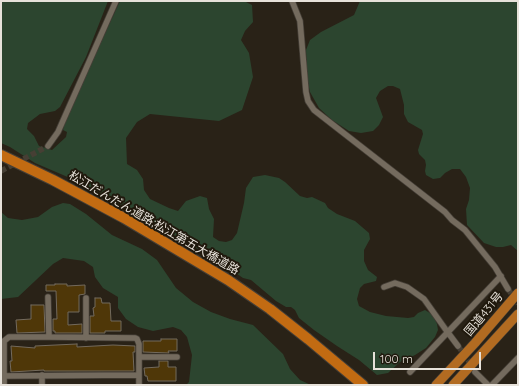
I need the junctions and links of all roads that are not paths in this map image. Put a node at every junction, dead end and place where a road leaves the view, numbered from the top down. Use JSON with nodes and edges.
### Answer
{"nodes":[{"id":1,"x":116,"y":1,"type":"edge"},
{"id":2,"x":292,"y":1,"type":"edge"},
{"id":3,"x":48,"y":146,"type":"tunnel mouth"},
{"id":4,"x":1,"y":155,"type":"edge"},
{"id":5,"x":501,"y":276,"type":"junction"},
{"id":6,"x":384,"y":287,"type":"dead end"},
{"id":7,"x":508,"y":289,"type":"tunnel mouth"},
{"id":8,"x":518,"y":293,"type":"edge"},
{"id":9,"x":48,"y":297,"type":"dead end"},
{"id":10,"x":86,"y":298,"type":"dead end"},
{"id":11,"x":518,"y":314,"type":"edge"},
{"id":12,"x":49,"y":337,"type":"junction"},
{"id":13,"x":86,"y":338,"type":"junction"},
{"id":14,"x":458,"y":346,"type":"tunnel mouth"},
{"id":15,"x":139,"y":357,"type":"junction"},
{"id":16,"x":177,"y":357,"type":"dead end"},
{"id":17,"x":518,"y":358,"type":"edge"},
{"id":18,"x":410,"y":372,"type":"dead end"},
{"id":19,"x":475,"y":372,"type":"tunnel mouth"},
{"id":20,"x":139,"y":375,"type":"junction"},
{"id":21,"x":2,"y":376,"type":"edge"},
{"id":22,"x":42,"y":376,"type":"junction"},
{"id":23,"x":4,"y":385,"type":"edge"},
{"id":24,"x":42,"y":385,"type":"edge"},
{"id":25,"x":139,"y":385,"type":"edge"},
{"id":26,"x":363,"y":385,"type":"edge"},
{"id":27,"x":436,"y":385,"type":"edge"},
{"id":28,"x":453,"y":385,"type":"edge"},
{"id":29,"x":488,"y":385,"type":"edge"},
{"id":30,"x":492,"y":385,"type":"edge"}],
"edges":[{"from":1,"to":3,"type":"street"},
{"from":2,"to":5,"type":"street"},
{"from":4,"to":26,"type":"highway","name":"松江だんだん道路;松江第五大橋道路"},
{"from":5,"to":7,"type":"street"},
{"from":5,"to":18,"type":"street"},
{"from":6,"to":14,"type":"street"},
{"from":8,"to":27,"type":"highway","name":"国道431号"},
{"from":9,"to":12,"type":"street"},
{"from":10,"to":13,"type":"street"},
{"from":11,"to":28,"type":"highway","name":"国道431号"},
{"from":12,"to":13,"type":"street"},
{"from":12,"to":21,"type":"street"},
{"from":13,"to":15,"type":"street"},
{"from":15,"to":16,"type":"street"},
{"from":15,"to":20,"type":"street"},
{"from":17,"to":30,"type":"street"},
{"from":19,"to":29,"type":"street"},
{"from":20,"to":22,"type":"street"},
{"from":20,"to":25,"type":"street"},
{"from":21,"to":22,"type":"street"},
{"from":21,"to":23,"type":"street"},
{"from":22,"to":24,"type":"street"}]}
